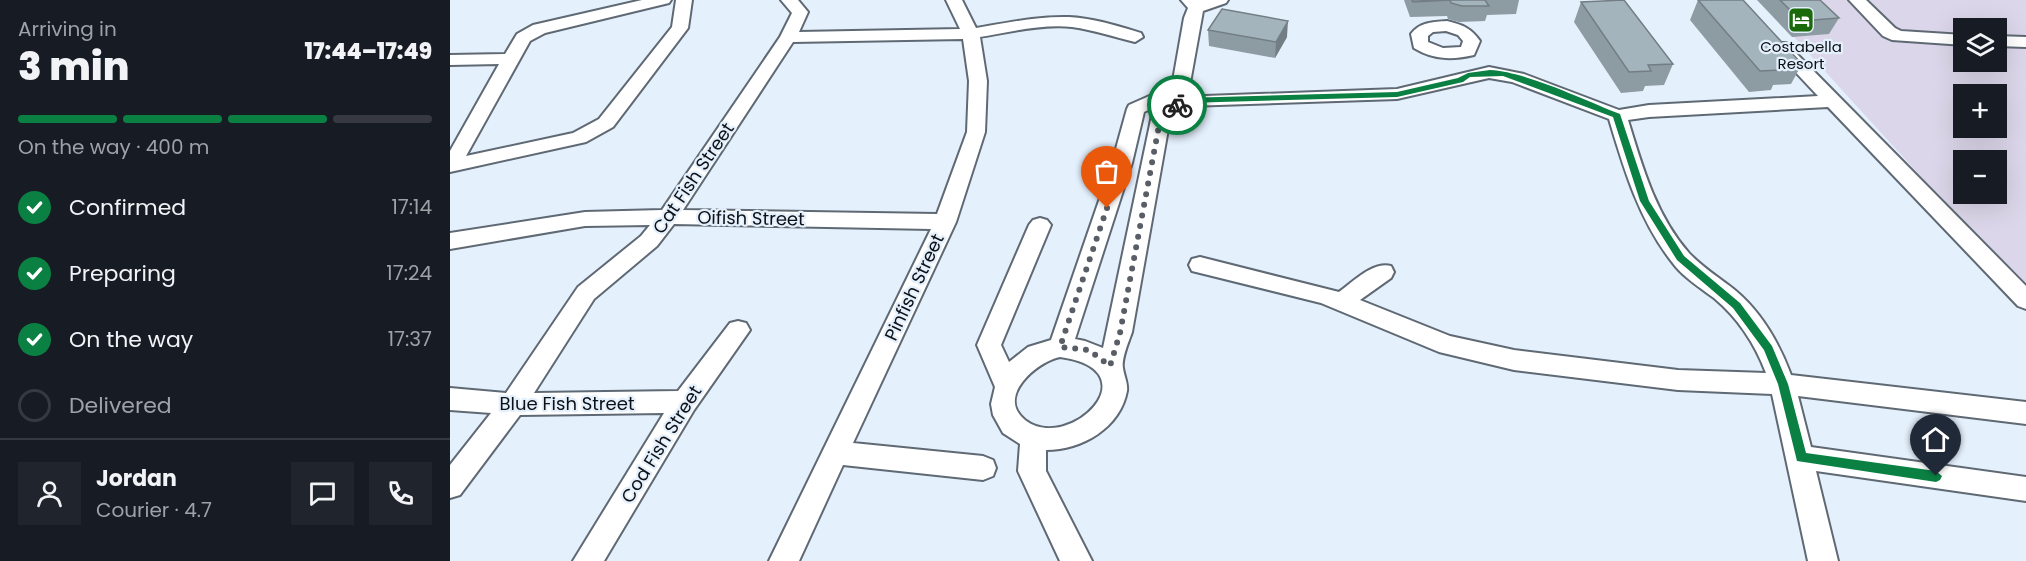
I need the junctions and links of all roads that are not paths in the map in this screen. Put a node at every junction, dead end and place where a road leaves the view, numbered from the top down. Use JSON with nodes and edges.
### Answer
{"nodes":[{"id":1,"x":663,"y":0,"type":"edge"},
{"id":2,"x":684,"y":0,"type":"edge"},
{"id":3,"x":789,"y":0,"type":"edge"},
{"id":4,"x":954,"y":0,"type":"edge"},
{"id":5,"x":1220,"y":0,"type":"edge"},
{"id":6,"x":1857,"y":0,"type":"edge"},
{"id":7,"x":1192,"y":4,"type":"edge"},
{"id":8,"x":1766,"y":31,"type":"edge"},
{"id":9,"x":970,"y":34,"type":"junction"},
{"id":10,"x":1898,"y":36,"type":"junction"},
{"id":11,"x":788,"y":37,"type":"junction"},
{"id":12,"x":1135,"y":37,"type":"dead end"},
{"id":13,"x":1953,"y":39,"type":"edge"},
{"id":14,"x":2007,"y":41,"type":"edge"},
{"id":15,"x":2026,"y":42,"type":"edge"},
{"id":16,"x":1939,"y":56,"type":"dead end"},
{"id":17,"x":511,"y":59,"type":"junction"},
{"id":18,"x":450,"y":60,"type":"edge"},
{"id":19,"x":1181,"y":87,"type":"junction"},
{"id":20,"x":1394,"y":89,"type":"junction"},
{"id":21,"x":1831,"y":101,"type":"junction"},
{"id":22,"x":1135,"y":114,"type":"junction"},
{"id":23,"x":1161,"y":115,"type":"junction"},
{"id":24,"x":1617,"y":116,"type":"junction"},
{"id":25,"x":450,"y":166,"type":"edge"},
{"id":26,"x":668,"y":217,"type":"junction"},
{"id":27,"x":945,"y":222,"type":"junction"},
{"id":28,"x":1040,"y":225,"type":"dead end"},
{"id":29,"x":450,"y":241,"type":"edge"},
{"id":30,"x":1200,"y":265,"type":"dead end"},
{"id":31,"x":1383,"y":272,"type":"dead end"},
{"id":32,"x":2026,"y":300,"type":"edge"},
{"id":33,"x":1341,"y":302,"type":"junction"},
{"id":34,"x":738,"y":330,"type":"dead end"},
{"id":35,"x":1060,"y":347,"type":"junction"},
{"id":36,"x":1110,"y":366,"type":"junction"},
{"id":37,"x":1783,"y":384,"type":"junction"},
{"id":38,"x":1006,"y":385,"type":"junction"},
{"id":39,"x":450,"y":399,"type":"edge"},
{"id":40,"x":685,"y":402,"type":"junction"},
{"id":41,"x":513,"y":404,"type":"junction"},
{"id":42,"x":2026,"y":412,"type":"edge"},
{"id":43,"x":1033,"y":437,"type":"junction"},
{"id":44,"x":835,"y":453,"type":"junction"},
{"id":45,"x":1801,"y":457,"type":"junction"},
{"id":46,"x":983,"y":468,"type":"dead end"},
{"id":47,"x":450,"y":486,"type":"edge"},
{"id":48,"x":2026,"y":489,"type":"edge"},
{"id":49,"x":588,"y":561,"type":"edge"},
{"id":50,"x":784,"y":561,"type":"edge"},
{"id":51,"x":1077,"y":561,"type":"edge"},
{"id":52,"x":1823,"y":561,"type":"edge"}],
"edges":[{"from":1,"to":17,"type":"street"},
{"from":2,"to":25,"type":"street"},
{"from":3,"to":11,"type":"street","name":"Cat Fish Street"},
{"from":4,"to":9,"type":"street","name":"Pinfish Street"},
{"from":5,"to":7,"type":"street"},
{"from":6,"to":10,"type":"street"},
{"from":7,"to":19,"type":"street"},
{"from":8,"to":21,"type":"street"},
{"from":9,"to":11,"type":"street"},
{"from":9,"to":12,"type":"street"},
{"from":9,"to":27,"type":"street","name":"Pinfish Street"},
{"from":10,"to":13,"type":"street"},
{"from":10,"to":16,"type":"street"},
{"from":11,"to":26,"type":"street","name":"Cat Fish Street"},
{"from":14,"to":15,"type":"street"},
{"from":17,"to":18,"type":"street"},
{"from":17,"to":25,"type":"street"},
{"from":19,"to":20,"type":"street"},
{"from":19,"to":22,"type":"street"},
{"from":20,"to":23,"type":"street"},
{"from":20,"to":24,"type":"street"},
{"from":21,"to":24,"type":"street"},
{"from":21,"to":32,"type":"street"},
{"from":22,"to":23,"type":"street"},
{"from":22,"to":35,"type":"street"},
{"from":23,"to":36,"type":"street"},
{"from":24,"to":37,"type":"street"},
{"from":26,"to":27,"type":"street","name":"Oifish Street"},
{"from":26,"to":29,"type":"street","name":"Oifish Street"},
{"from":26,"to":41,"type":"street","name":"Cat Fish Street"},
{"from":27,"to":44,"type":"street","name":"Pinfish Street"},
{"from":28,"to":38,"type":"street"},
{"from":30,"to":33,"type":"street"},
{"from":31,"to":33,"type":"street"},
{"from":33,"to":37,"type":"street"},
{"from":34,"to":40,"type":"street","name":"Cod Fish Street"},
{"from":35,"to":36,"type":"street"},
{"from":35,"to":38,"type":"street"},
{"from":36,"to":43,"type":"street"},
{"from":37,"to":42,"type":"street"},
{"from":37,"to":45,"type":"street"},
{"from":38,"to":43,"type":"street"},
{"from":39,"to":41,"type":"street","name":"Blue Fish Street"},
{"from":40,"to":41,"type":"street","name":"Blue Fish Street"},
{"from":40,"to":49,"type":"street","name":"Cod Fish Street"},
{"from":41,"to":47,"type":"street","name":"Cat Fish Street"},
{"from":43,"to":51,"type":"street"},
{"from":44,"to":46,"type":"street"},
{"from":44,"to":50,"type":"street","name":"Pinfish Street"},
{"from":45,"to":48,"type":"street"},
{"from":45,"to":52,"type":"street"}]}
